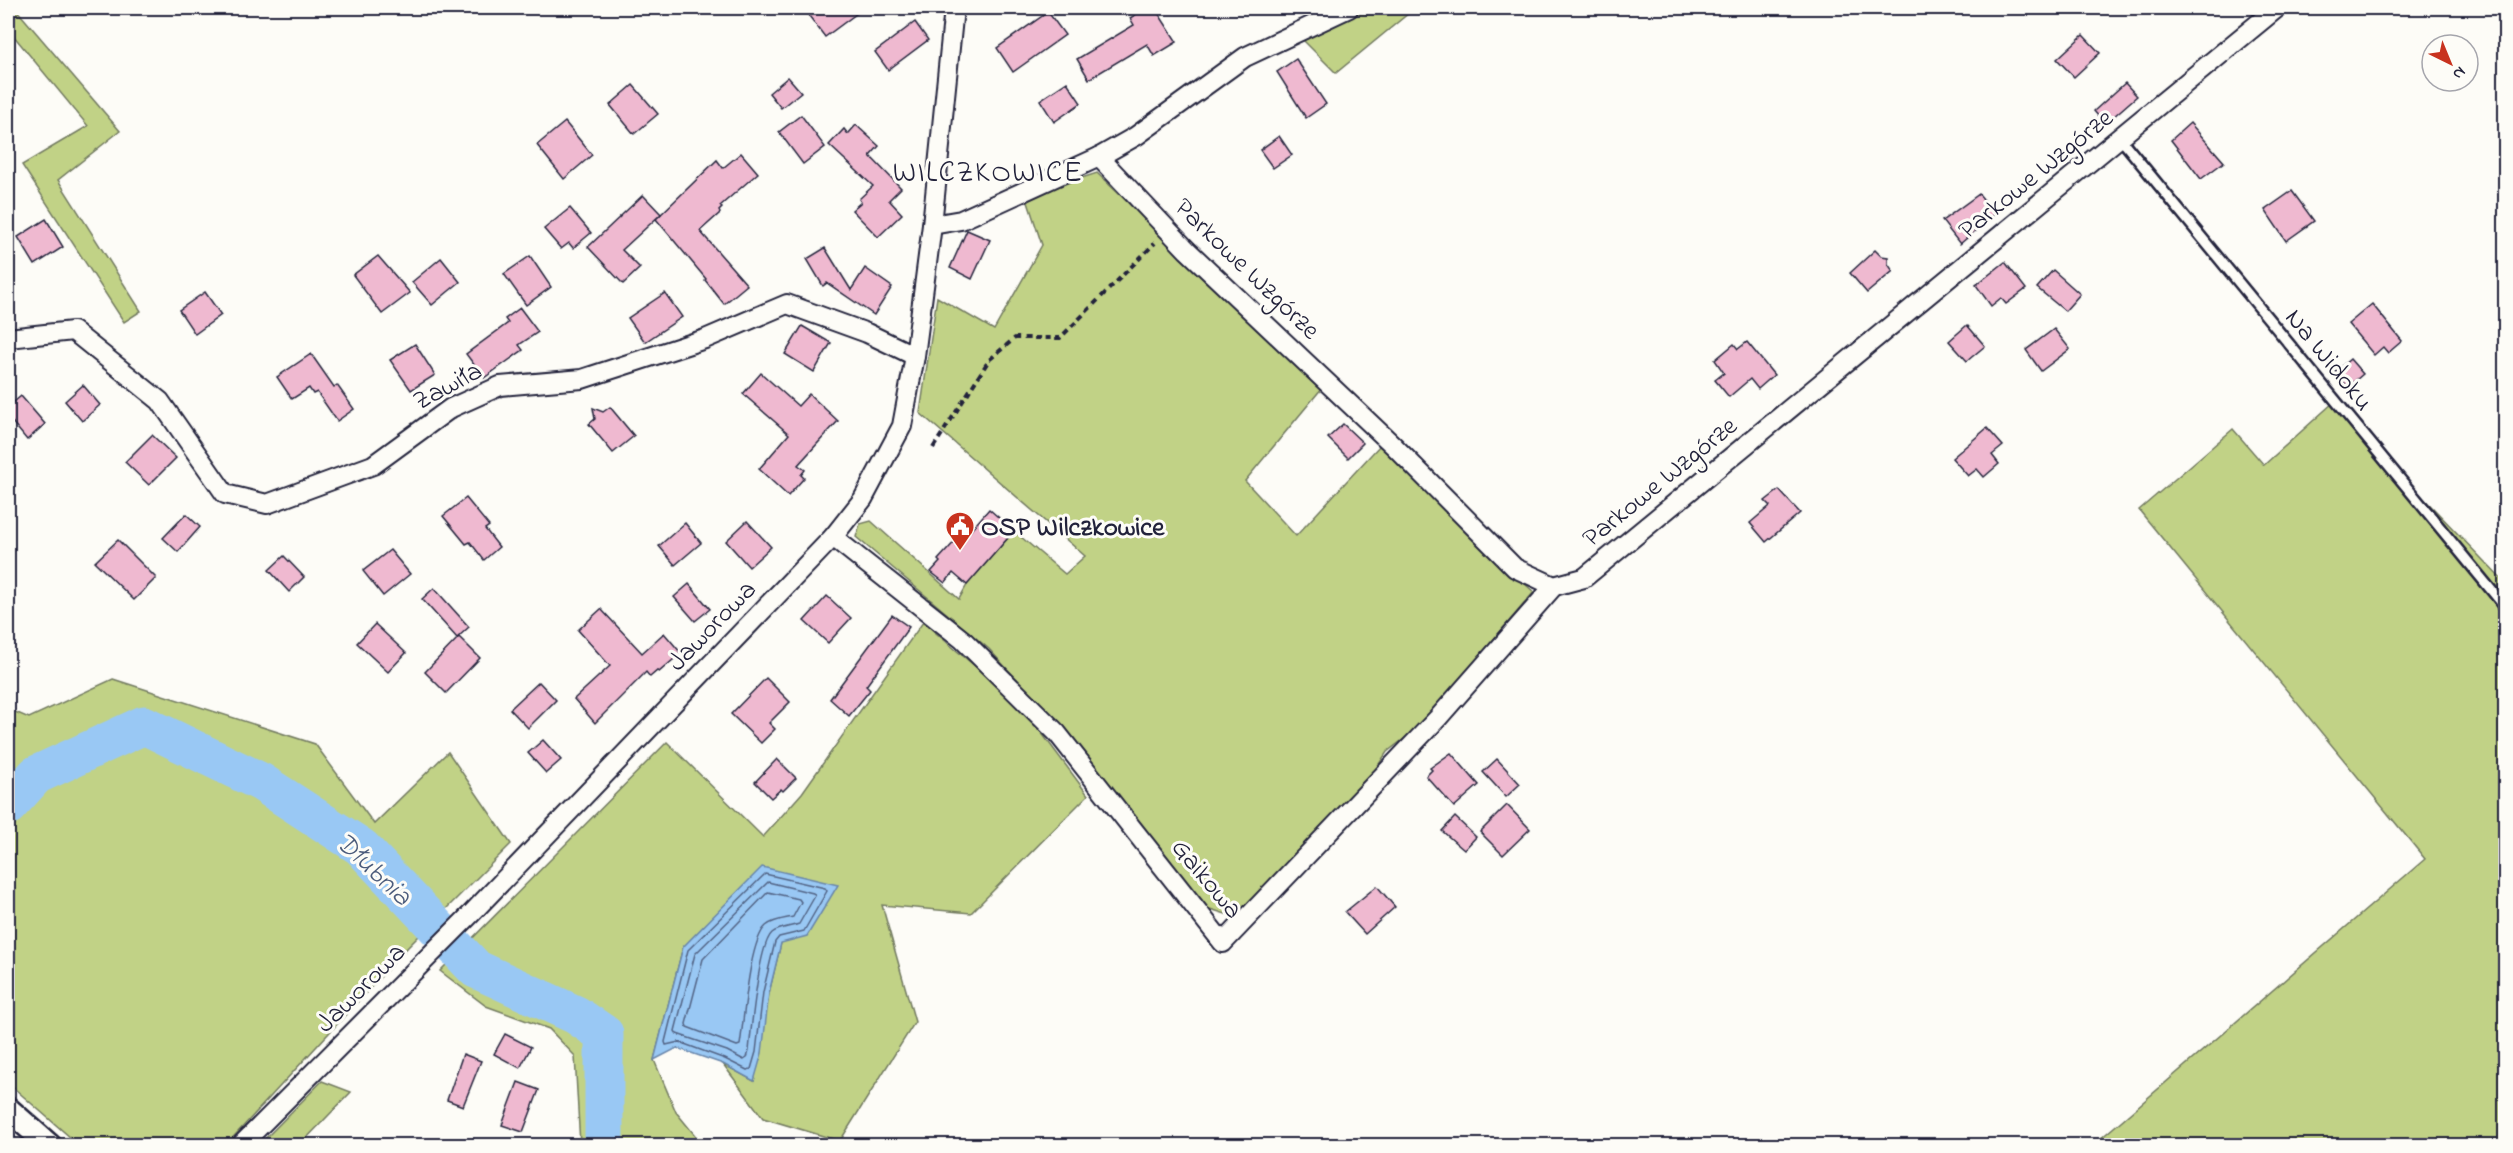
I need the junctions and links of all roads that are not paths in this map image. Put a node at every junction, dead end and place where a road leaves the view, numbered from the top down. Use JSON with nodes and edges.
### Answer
{"nodes":[{"id":1,"x":954,"y":8,"type":"edge"},
{"id":2,"x":1349,"y":8,"type":"edge"},
{"id":3,"x":2277,"y":8,"type":"edge"},
{"id":4,"x":2120,"y":138,"type":"junction"},
{"id":5,"x":1099,"y":157,"type":"junction"},
{"id":6,"x":932,"y":225,"type":"junction"},
{"id":7,"x":8,"y":338,"type":"edge"},
{"id":8,"x":915,"y":356,"type":"junction"},
{"id":9,"x":833,"y":537,"type":"junction"},
{"id":10,"x":1554,"y":586,"type":"junction"},
{"id":11,"x":2505,"y":608,"type":"edge"},
{"id":12,"x":8,"y":1109,"type":"edge"},
{"id":13,"x":50,"y":1146,"type":"edge"},
{"id":14,"x":240,"y":1146,"type":"edge"}],
"edges":[{"from":1,"to":6,"type":"street","name":"Jaworowa"},
{"from":2,"to":5,"type":"street"},
{"from":3,"to":4,"type":"street","name":"Parkowe Wzgórze"},
{"from":4,"to":10,"type":"street","name":"Parkowe Wzgórze"},
{"from":4,"to":11,"type":"lane","name":"Na Widoku"},
{"from":5,"to":6,"type":"street"},
{"from":5,"to":10,"type":"street","name":"Parkowe Wzgórze"},
{"from":6,"to":8,"type":"street","name":"Jaworowa"},
{"from":7,"to":8,"type":"street","name":"Zawiła"},
{"from":8,"to":9,"type":"street","name":"Jaworowa"},
{"from":9,"to":10,"type":"street","name":"Gaikowa"},
{"from":9,"to":14,"type":"street","name":"Jaworowa"},
{"from":12,"to":13,"type":"street"}]}
